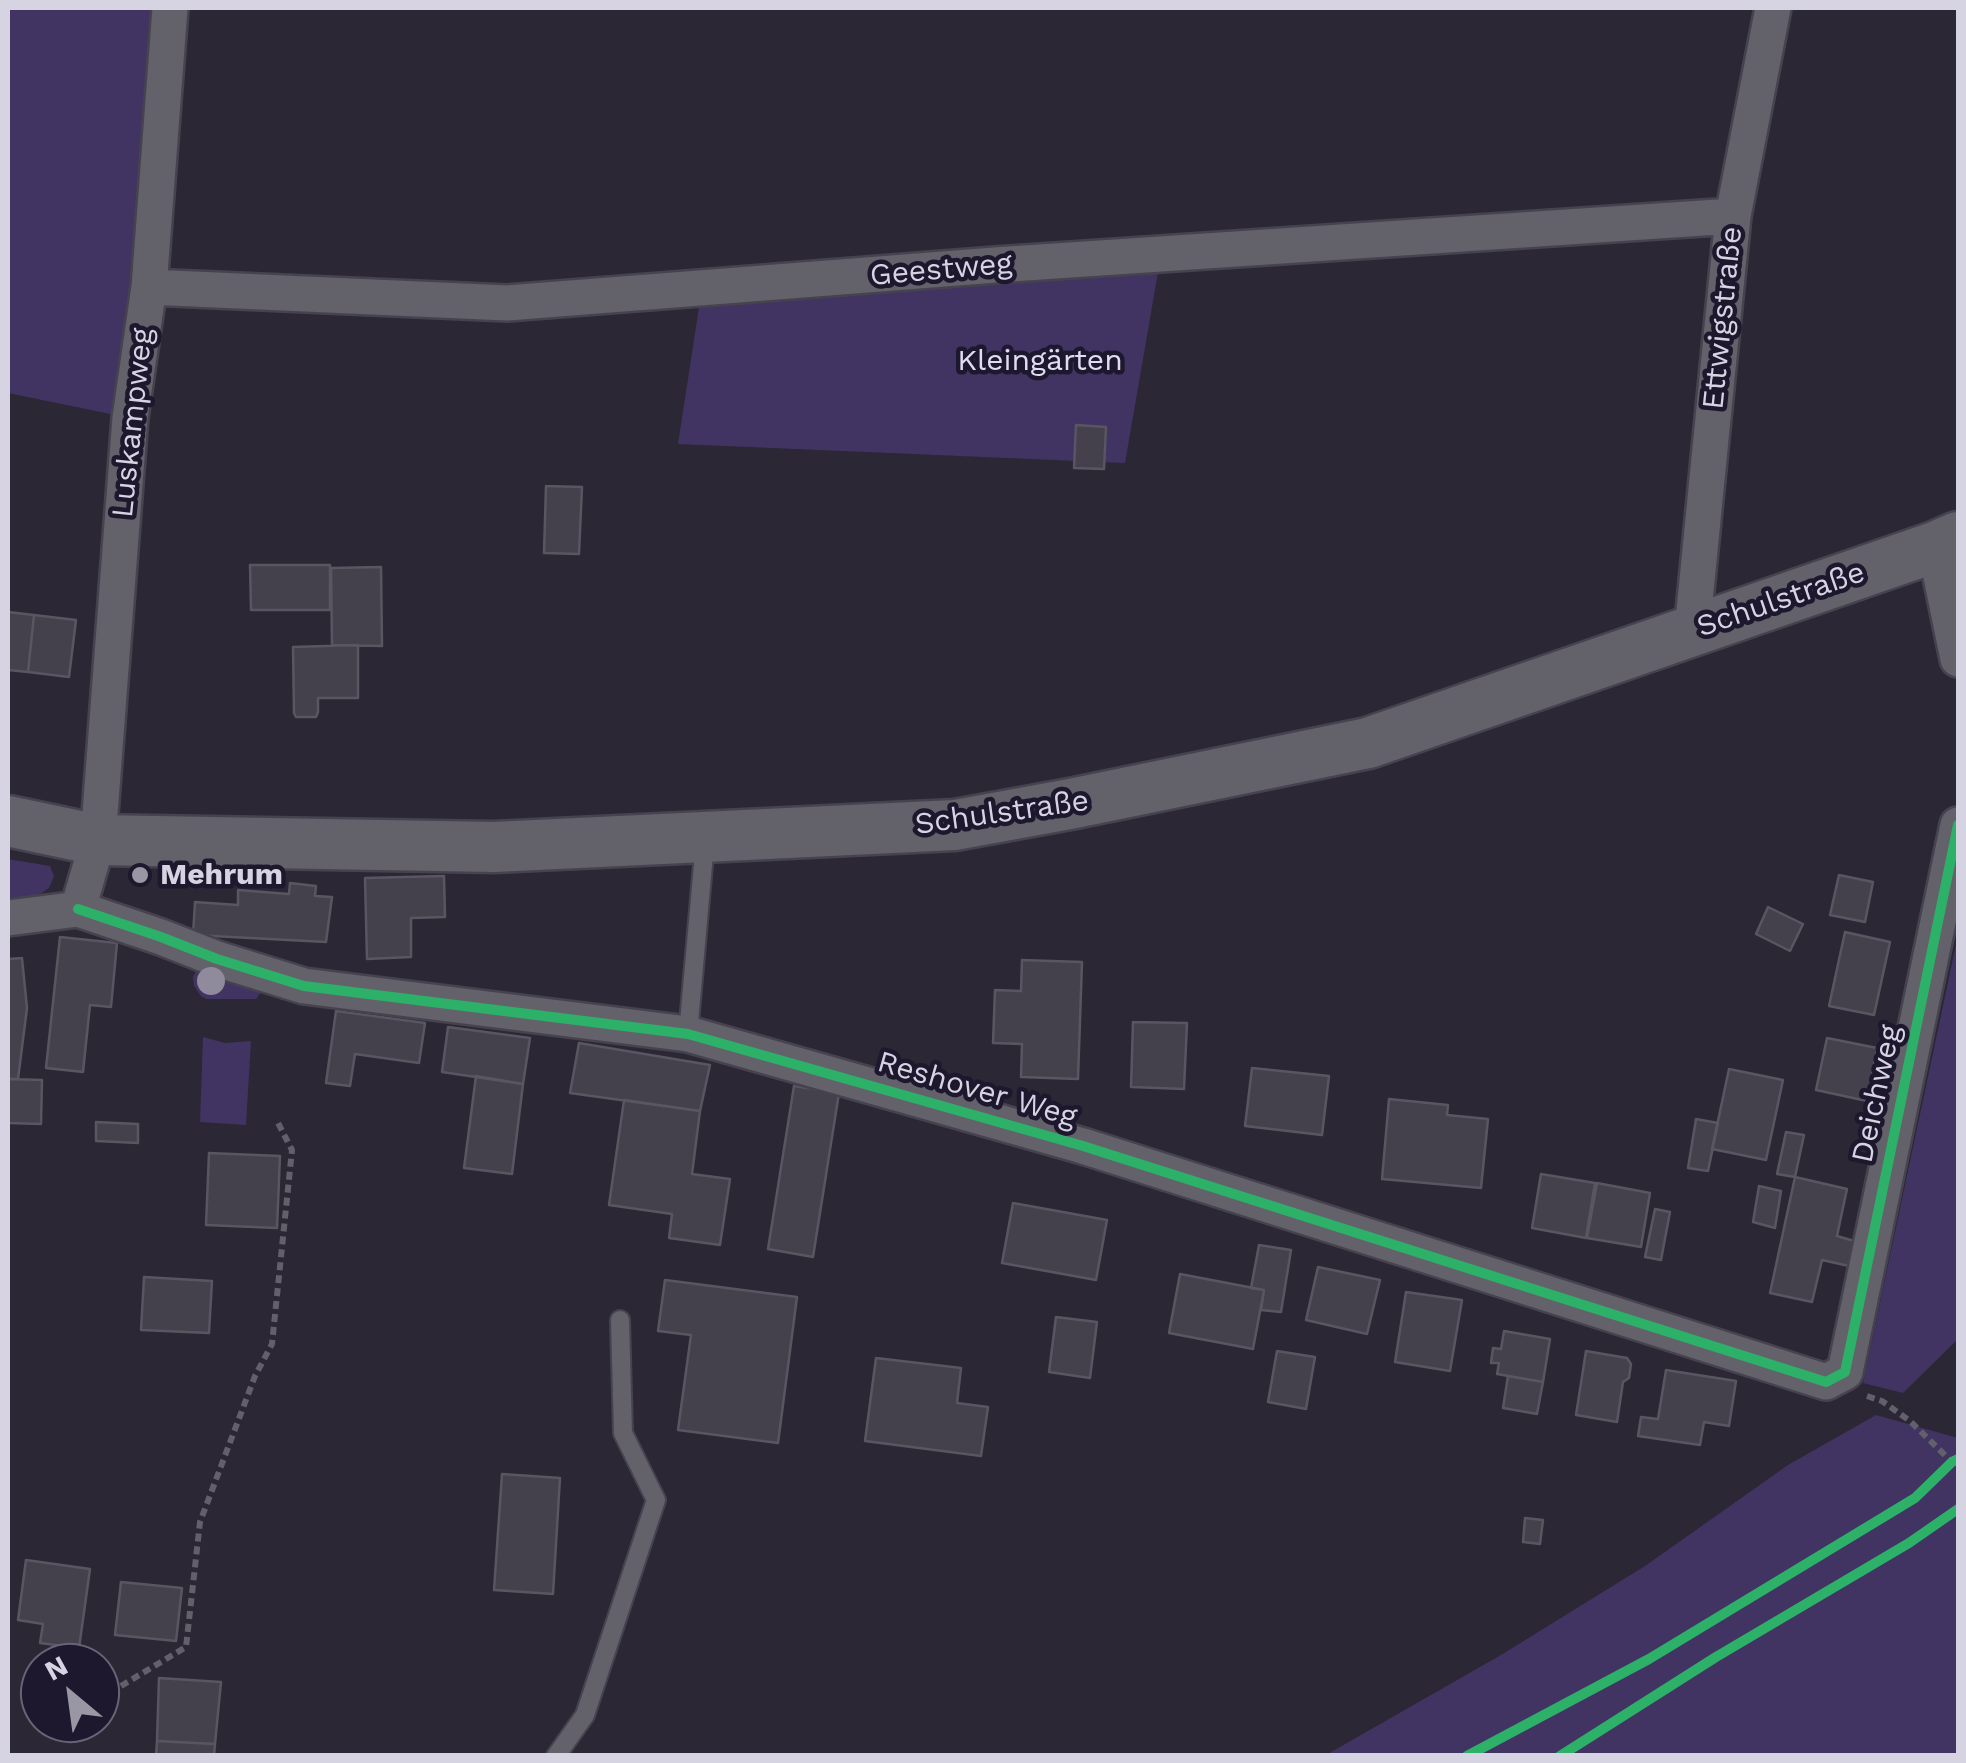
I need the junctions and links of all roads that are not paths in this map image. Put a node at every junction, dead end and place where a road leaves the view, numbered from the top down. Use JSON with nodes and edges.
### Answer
{"nodes":[{"id":1,"x":170,"y":8,"type":"edge"},
{"id":2,"x":1774,"y":8,"type":"edge"},
{"id":3,"x":1734,"y":216,"type":"junction"},
{"id":4,"x":148,"y":287,"type":"junction"},
{"id":5,"x":1947,"y":542,"type":"edge"},
{"id":6,"x":1692,"y":632,"type":"junction"},
{"id":7,"x":1958,"y":658,"type":"edge"},
{"id":8,"x":8,"y":821,"type":"edge"},
{"id":9,"x":1958,"y":826,"type":"edge"},
{"id":10,"x":705,"y":837,"type":"junction"},
{"id":11,"x":98,"y":840,"type":"junction"},
{"id":12,"x":78,"y":909,"type":"junction"},
{"id":13,"x":8,"y":918,"type":"edge"},
{"id":14,"x":688,"y":1034,"type":"junction"},
{"id":15,"x":620,"y":1320,"type":"dead end"},
{"id":16,"x":1836,"y":1377,"type":"joint"},
{"id":17,"x":556,"y":1756,"type":"edge"}],
"edges":[{"from":1,"to":4,"type":"street","name":"Luskampweg"},
{"from":2,"to":3,"type":"street","name":"Ettwigstraße"},
{"from":3,"to":4,"type":"street","name":"Geestweg"},
{"from":3,"to":6,"type":"street","name":"Ettwigstraße"},
{"from":4,"to":11,"type":"street","name":"Luskampweg"},
{"from":5,"to":6,"type":"main road","name":"Schulstraße"},
{"from":5,"to":7,"type":"street"},
{"from":6,"to":10,"type":"main road","name":"Schulstraße"},
{"from":8,"to":11,"type":"main road","name":"Schulstraße"},
{"from":9,"to":16,"type":"street","name":"Deichweg"},
{"from":10,"to":11,"type":"main road","name":"Schulstraße"},
{"from":10,"to":14,"type":"lane"},
{"from":11,"to":12,"type":"street","name":"Luskampweg"},
{"from":12,"to":13,"type":"street"},
{"from":12,"to":14,"type":"street","name":"Reshover Weg"},
{"from":14,"to":16,"type":"street","name":"Reshover Weg"},
{"from":15,"to":17,"type":"lane"}]}
